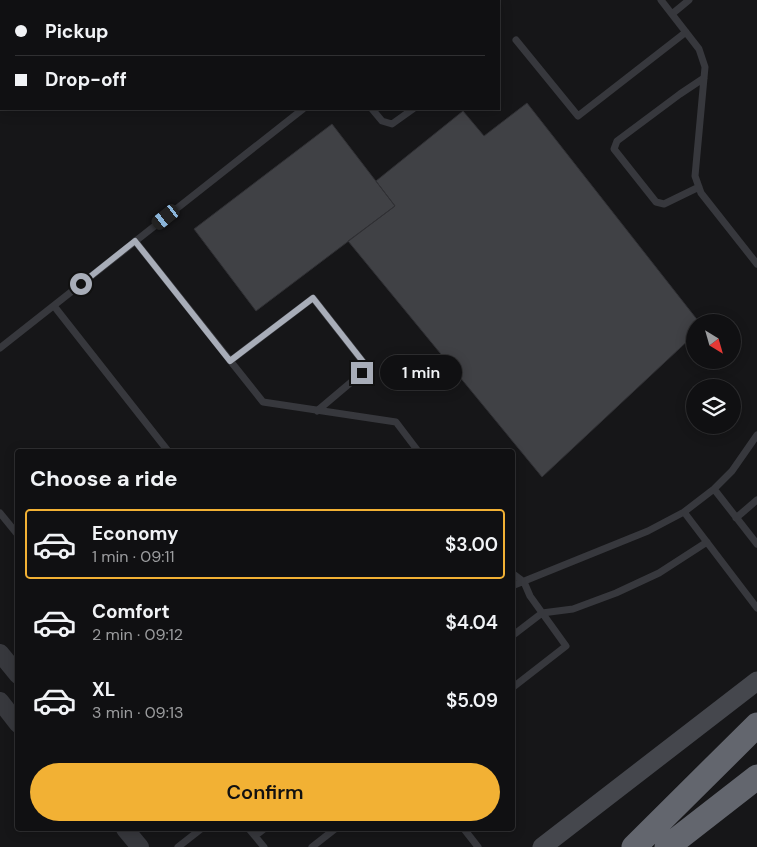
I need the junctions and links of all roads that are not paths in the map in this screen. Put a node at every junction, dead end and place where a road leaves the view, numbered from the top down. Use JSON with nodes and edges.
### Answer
{"nodes":[{"id":1,"x":661,"y":0,"type":"edge"},
{"id":2,"x":689,"y":0,"type":"edge"},
{"id":3,"x":672,"y":14,"type":"junction"},
{"id":4,"x":686,"y":32,"type":"junction"},
{"id":5,"x":516,"y":40,"type":"dead end"},
{"id":6,"x":704,"y":78,"type":"junction"},
{"id":7,"x":302,"y":110,"type":"edge"},
{"id":8,"x":373,"y":110,"type":"edge"},
{"id":9,"x":412,"y":110,"type":"edge"},
{"id":10,"x":699,"y":187,"type":"junction"},
{"id":11,"x":135,"y":241,"type":"junction"},
{"id":12,"x":757,"y":264,"type":"edge"},
{"id":13,"x":54,"y":306,"type":"junction"},
{"id":14,"x":0,"y":348,"type":"edge"},
{"id":15,"x":230,"y":361,"type":"junction"},
{"id":16,"x":317,"y":410,"type":"junction"},
{"id":17,"x":757,"y":435,"type":"edge"},
{"id":18,"x":166,"y":449,"type":"edge"},
{"id":19,"x":416,"y":449,"type":"edge"},
{"id":20,"x":714,"y":490,"type":"junction"},
{"id":21,"x":757,"y":500,"type":"edge"},
{"id":22,"x":684,"y":512,"type":"junction"},
{"id":23,"x":0,"y":513,"type":"edge"},
{"id":24,"x":736,"y":518,"type":"junction"},
{"id":25,"x":15,"y":531,"type":"edge"},
{"id":26,"x":707,"y":542,"type":"junction"},
{"id":27,"x":757,"y":544,"type":"edge"},
{"id":28,"x":515,"y":575,"type":"edge"},
{"id":29,"x":524,"y":582,"type":"junction"},
{"id":30,"x":515,"y":585,"type":"edge"},
{"id":31,"x":757,"y":608,"type":"edge"},
{"id":32,"x":542,"y":613,"type":"junction"},
{"id":33,"x":515,"y":634,"type":"edge"},
{"id":34,"x":0,"y":653,"type":"edge"},
{"id":35,"x":15,"y":671,"type":"edge"},
{"id":36,"x":757,"y":681,"type":"edge"},
{"id":37,"x":515,"y":686,"type":"edge"},
{"id":38,"x":0,"y":701,"type":"edge"},
{"id":39,"x":15,"y":720,"type":"edge"},
{"id":40,"x":757,"y":725,"type":"edge"},
{"id":41,"x":757,"y":777,"type":"edge"},
{"id":42,"x":127,"y":831,"type":"edge"},
{"id":43,"x":198,"y":831,"type":"edge"},
{"id":44,"x":251,"y":831,"type":"edge"},
{"id":45,"x":261,"y":831,"type":"edge"},
{"id":46,"x":332,"y":831,"type":"edge"},
{"id":47,"x":466,"y":831,"type":"edge"},
{"id":48,"x":255,"y":836,"type":"junction"},
{"id":49,"x":140,"y":847,"type":"edge"},
{"id":50,"x":178,"y":847,"type":"edge"},
{"id":51,"x":264,"y":847,"type":"edge"},
{"id":52,"x":312,"y":847,"type":"edge"},
{"id":53,"x":478,"y":847,"type":"edge"},
{"id":54,"x":542,"y":847,"type":"edge"},
{"id":55,"x":634,"y":847,"type":"edge"},
{"id":56,"x":667,"y":847,"type":"edge"}],
"edges":[{"from":1,"to":3,"type":"lane"},
{"from":2,"to":3,"type":"lane"},
{"from":3,"to":4,"type":"lane"},
{"from":4,"to":5,"type":"lane"},
{"from":4,"to":6,"type":"lane"},
{"from":6,"to":10,"type":"lane"},
{"from":6,"to":10,"type":"lane"},
{"from":7,"to":11,"type":"lane"},
{"from":8,"to":9,"type":"lane"},
{"from":10,"to":12,"type":"lane"},
{"from":11,"to":13,"type":"lane"},
{"from":11,"to":15,"type":"lane"},
{"from":13,"to":14,"type":"lane"},
{"from":13,"to":18,"type":"lane"},
{"from":15,"to":16,"type":"lane"},
{"from":15,"to":16,"type":"lane"},
{"from":16,"to":19,"type":"lane"},
{"from":17,"to":20,"type":"lane"},
{"from":20,"to":22,"type":"lane"},
{"from":20,"to":24,"type":"lane"},
{"from":21,"to":24,"type":"lane"},
{"from":22,"to":26,"type":"lane"},
{"from":22,"to":29,"type":"lane"},
{"from":23,"to":25,"type":"lane"},
{"from":24,"to":27,"type":"lane"},
{"from":26,"to":31,"type":"lane"},
{"from":26,"to":32,"type":"lane"},
{"from":28,"to":29,"type":"lane"},
{"from":29,"to":30,"type":"lane"},
{"from":29,"to":32,"type":"lane"},
{"from":32,"to":33,"type":"lane"},
{"from":32,"to":37,"type":"lane"},
{"from":34,"to":35,"type":"street"},
{"from":36,"to":54,"type":"main road"},
{"from":38,"to":39,"type":"street"},
{"from":40,"to":55,"type":"highway"},
{"from":41,"to":56,"type":"highway"},
{"from":42,"to":49,"type":"street"},
{"from":43,"to":50,"type":"lane"},
{"from":44,"to":48,"type":"lane"},
{"from":45,"to":48,"type":"lane"},
{"from":46,"to":52,"type":"lane"},
{"from":47,"to":53,"type":"lane"},
{"from":48,"to":51,"type":"lane"}]}
